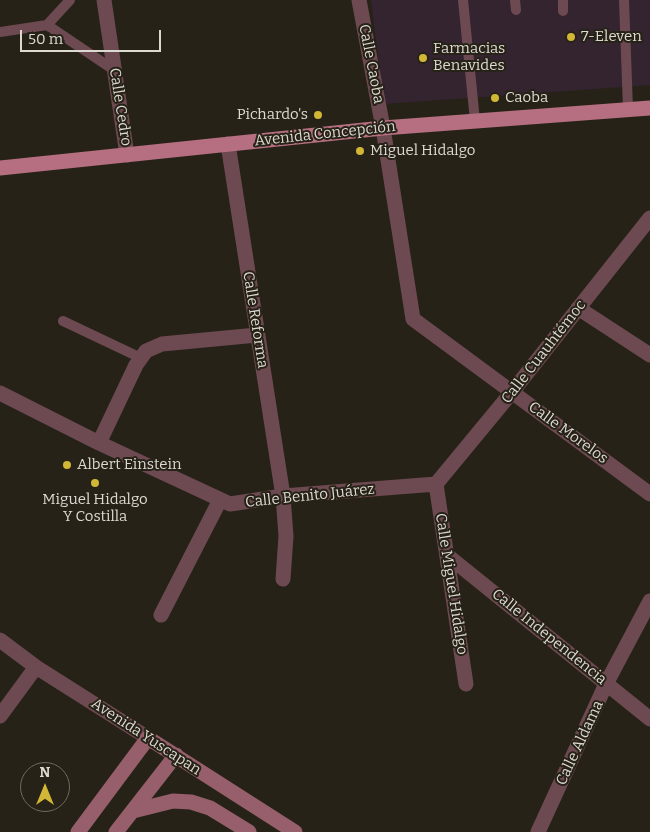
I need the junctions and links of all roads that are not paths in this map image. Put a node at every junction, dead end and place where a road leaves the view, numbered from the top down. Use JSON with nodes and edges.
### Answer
{"nodes":[{"id":1,"x":70,"y":0,"type":"edge"},
{"id":2,"x":104,"y":0,"type":"edge"},
{"id":3,"x":359,"y":0,"type":"edge"},
{"id":4,"x":463,"y":0,"type":"edge"},
{"id":5,"x":624,"y":0,"type":"edge"},
{"id":6,"x":47,"y":25,"type":"junction"},
{"id":7,"x":0,"y":32,"type":"edge"},
{"id":8,"x":114,"y":70,"type":"junction"},
{"id":9,"x":650,"y":108,"type":"edge"},
{"id":10,"x":628,"y":109,"type":"junction"},
{"id":11,"x":475,"y":121,"type":"junction"},
{"id":12,"x":383,"y":128,"type":"junction"},
{"id":13,"x":228,"y":144,"type":"junction"},
{"id":14,"x":127,"y":155,"type":"junction"},
{"id":15,"x":0,"y":168,"type":"edge"},
{"id":16,"x":650,"y":218,"type":"edge"},
{"id":17,"x":578,"y":308,"type":"junction"},
{"id":18,"x":63,"y":321,"type":"dead end"},
{"id":19,"x":257,"y":335,"type":"junction"},
{"id":20,"x":650,"y":355,"type":"edge"},
{"id":21,"x":141,"y":358,"type":"junction"},
{"id":22,"x":512,"y":392,"type":"junction"},
{"id":23,"x":0,"y":393,"type":"edge"},
{"id":24,"x":99,"y":443,"type":"junction"},
{"id":25,"x":436,"y":484,"type":"junction"},
{"id":26,"x":650,"y":494,"type":"edge"},
{"id":27,"x":283,"y":496,"type":"junction"},
{"id":28,"x":220,"y":500,"type":"junction"},
{"id":29,"x":448,"y":556,"type":"junction"},
{"id":30,"x":283,"y":579,"type":"dead end"},
{"id":31,"x":650,"y":600,"type":"edge"},
{"id":32,"x":160,"y":615,"type":"dead end"},
{"id":33,"x":0,"y":640,"type":"edge"},
{"id":34,"x":36,"y":667,"type":"junction"},
{"id":35,"x":466,"y":684,"type":"dead end"},
{"id":36,"x":606,"y":684,"type":"junction"},
{"id":37,"x":0,"y":716,"type":"edge"},
{"id":38,"x":650,"y":719,"type":"edge"},
{"id":39,"x":148,"y":738,"type":"junction"},
{"id":40,"x":176,"y":756,"type":"junction"},
{"id":41,"x":133,"y":811,"type":"junction"},
{"id":42,"x":78,"y":832,"type":"edge"},
{"id":43,"x":116,"y":832,"type":"edge"},
{"id":44,"x":249,"y":832,"type":"edge"},
{"id":45,"x":294,"y":832,"type":"edge"},
{"id":46,"x":538,"y":832,"type":"edge"}],
"edges":[{"from":1,"to":6,"type":"lane"},
{"from":2,"to":8,"type":"street","name":"Calle Cedro"},
{"from":3,"to":12,"type":"street","name":"Calle Caoba"},
{"from":4,"to":11,"type":"lane"},
{"from":5,"to":10,"type":"lane"},
{"from":6,"to":7,"type":"lane"},
{"from":6,"to":8,"type":"lane"},
{"from":8,"to":14,"type":"street","name":"Calle Cedro"},
{"from":9,"to":10,"type":"main road","name":"Avenida Concepción"},
{"from":10,"to":11,"type":"main road","name":"Avenida Concepción"},
{"from":11,"to":12,"type":"main road","name":"Avenida Concepción"},
{"from":12,"to":13,"type":"main road","name":"Avenida Concepción"},
{"from":12,"to":22,"type":"street","name":"Calle Morelos"},
{"from":13,"to":14,"type":"main road","name":"Avenida Concepción"},
{"from":13,"to":19,"type":"street","name":"Calle Reforma"},
{"from":14,"to":15,"type":"main road","name":"Avenida Concepción"},
{"from":16,"to":17,"type":"street","name":"Calle Cuauhtémoc"},
{"from":17,"to":20,"type":"street"},
{"from":17,"to":22,"type":"street","name":"Calle Cuauhtémoc"},
{"from":18,"to":21,"type":"lane"},
{"from":19,"to":21,"type":"street"},
{"from":19,"to":27,"type":"street","name":"Calle Reforma"},
{"from":21,"to":24,"type":"street"},
{"from":22,"to":25,"type":"street","name":"Calle Cuauhtémoc"},
{"from":22,"to":26,"type":"street","name":"Calle Morelos"},
{"from":23,"to":24,"type":"street","name":"Calle Benito Juárez"},
{"from":24,"to":28,"type":"street","name":"Calle Benito Juárez"},
{"from":25,"to":27,"type":"street","name":"Calle Benito Juárez"},
{"from":25,"to":29,"type":"street","name":"Calle Miguel Hidalgo"},
{"from":27,"to":28,"type":"street","name":"Calle Benito Juárez"},
{"from":27,"to":30,"type":"street","name":"Calle Reforma"},
{"from":28,"to":32,"type":"street"},
{"from":29,"to":35,"type":"street","name":"Calle Miguel Hidalgo"},
{"from":29,"to":36,"type":"street","name":"Calle Independencia"},
{"from":31,"to":36,"type":"street","name":"Calle Aldama"},
{"from":33,"to":34,"type":"street","name":"Avenida Yuscapan"},
{"from":34,"to":37,"type":"street"},
{"from":34,"to":39,"type":"street","name":"Avenida Yuscapan"},
{"from":36,"to":38,"type":"street","name":"Calle Independencia"},
{"from":36,"to":46,"type":"street","name":"Calle Aldama"},
{"from":39,"to":40,"type":"street","name":"Avenida Yuscapan"},
{"from":39,"to":42,"type":"street"},
{"from":40,"to":41,"type":"street"},
{"from":40,"to":45,"type":"street","name":"Avenida Yuscapan"},
{"from":41,"to":43,"type":"street"},
{"from":41,"to":44,"type":"street"}]}
